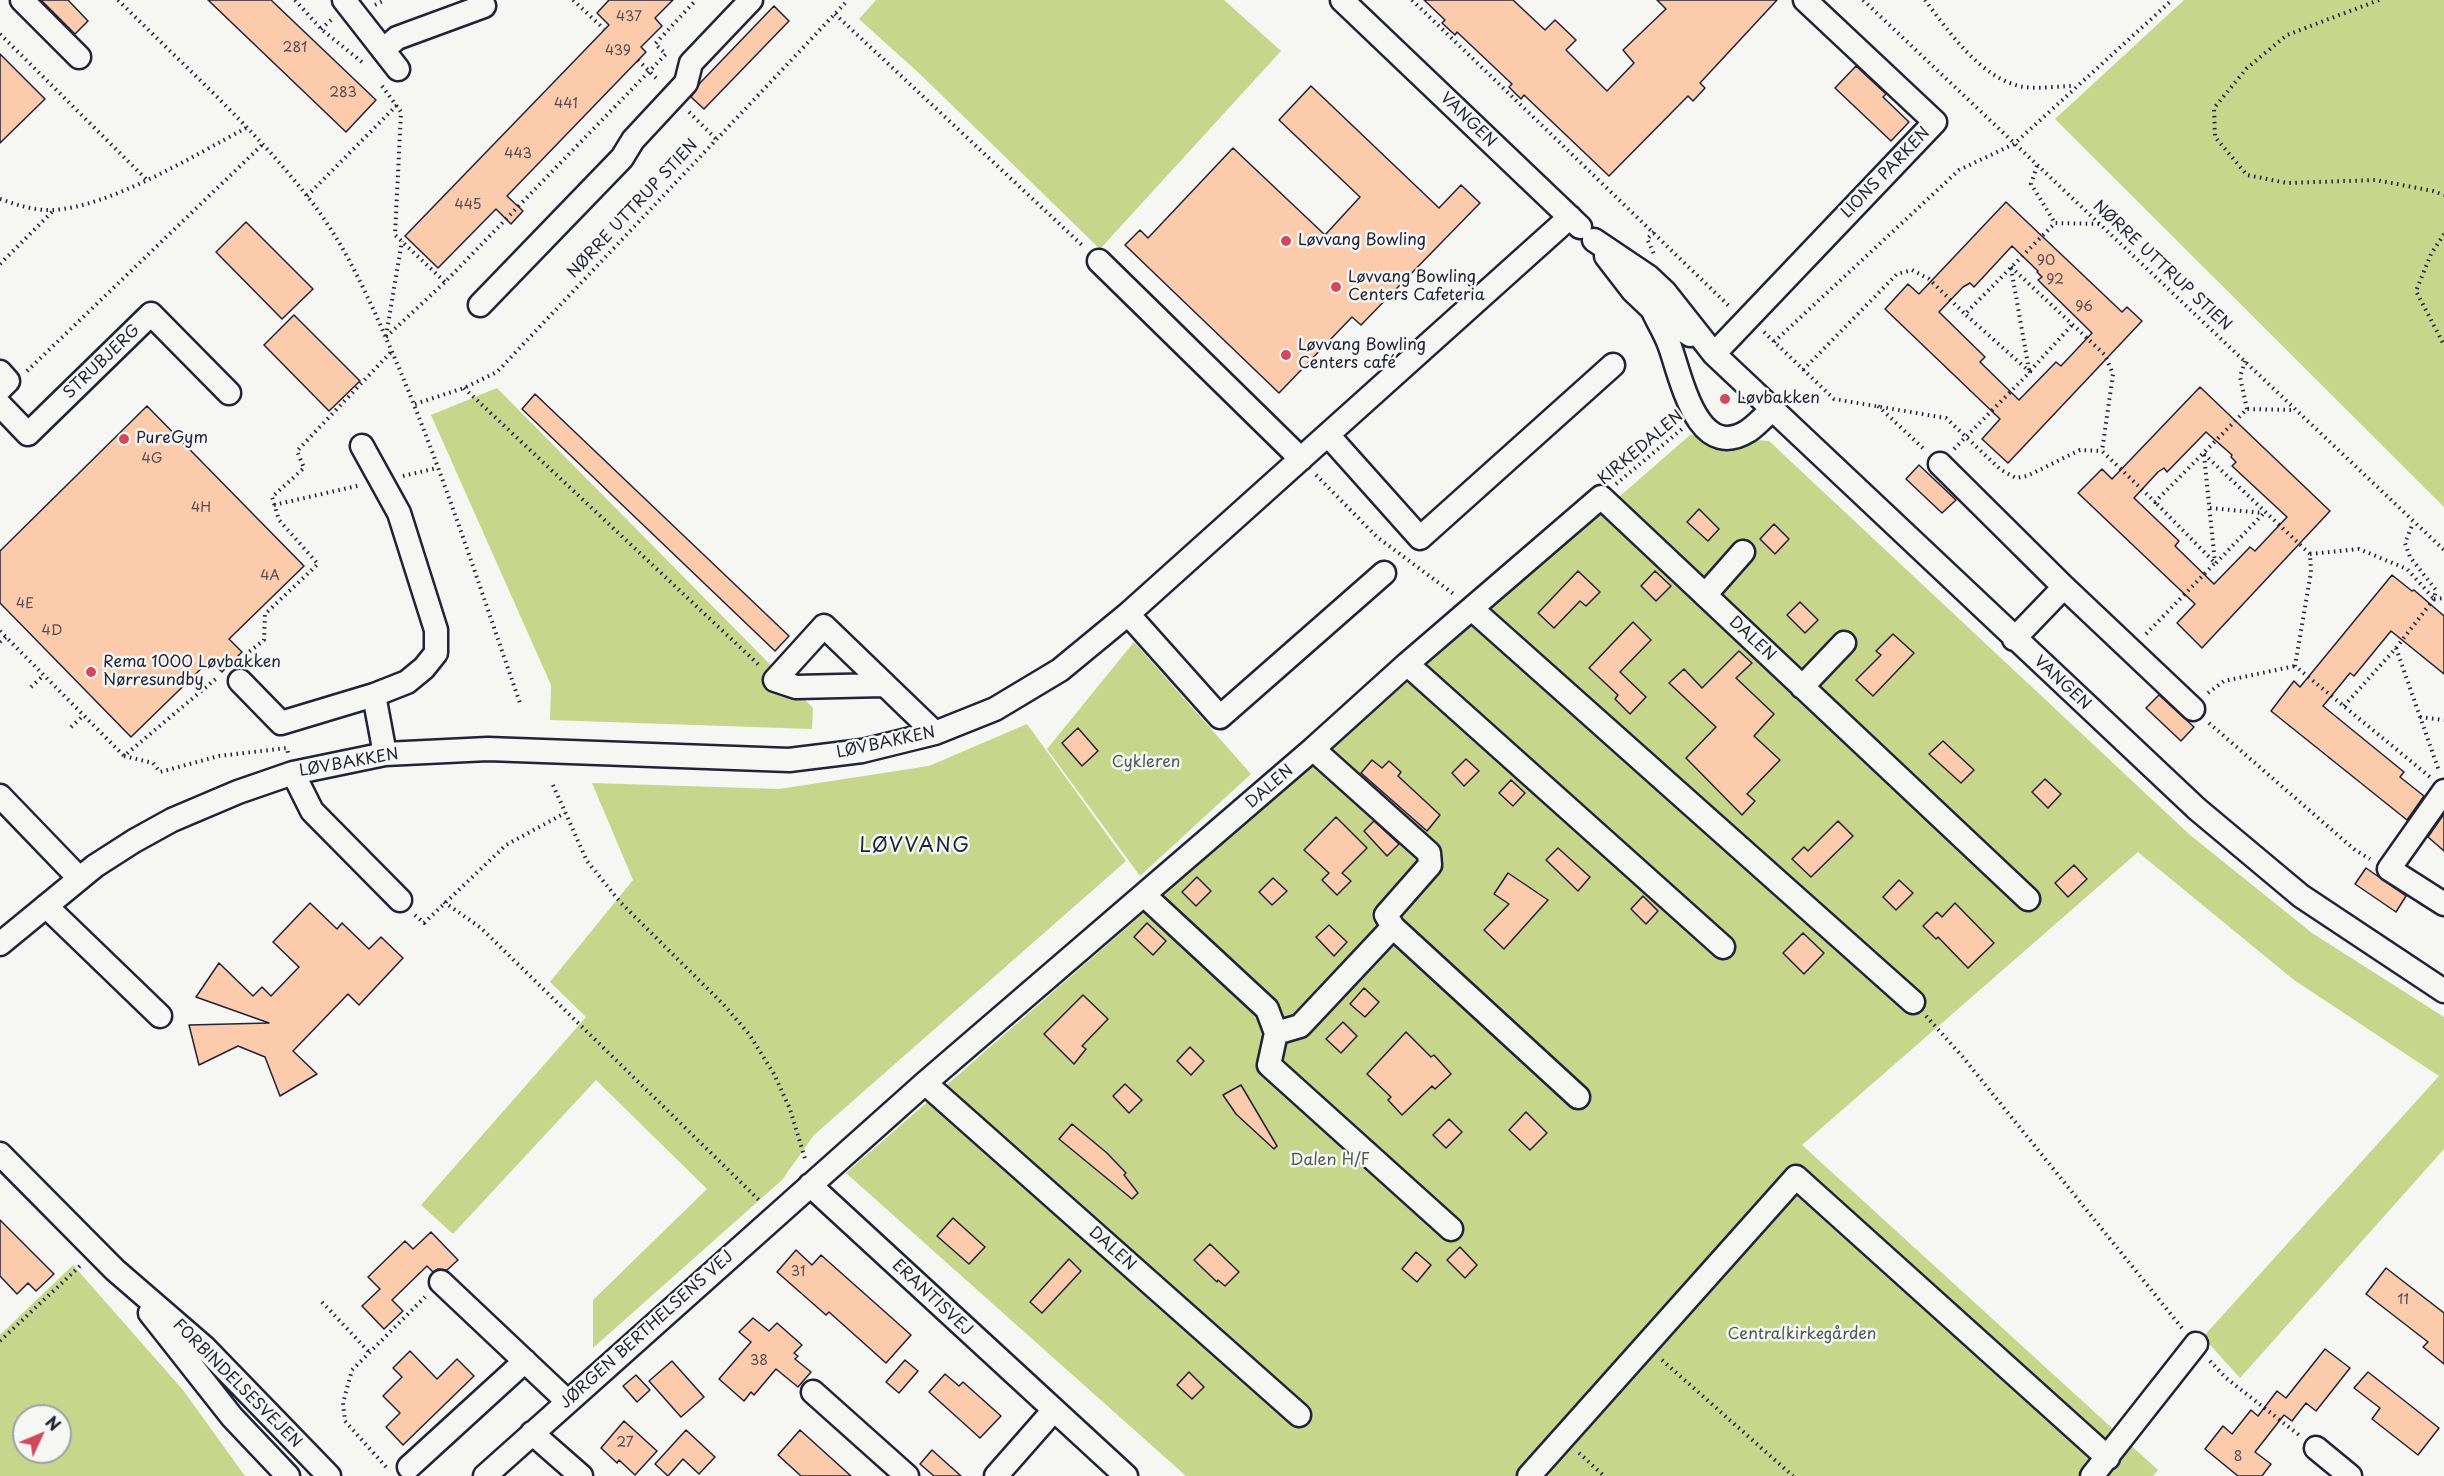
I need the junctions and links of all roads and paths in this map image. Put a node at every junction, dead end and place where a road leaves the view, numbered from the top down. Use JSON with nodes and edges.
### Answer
{"nodes":[{"id":1,"x":22,"y":0,"type":"edge"},
{"id":2,"x":118,"y":0,"type":"edge"},
{"id":3,"x":295,"y":0,"type":"edge"},
{"id":4,"x":344,"y":0,"type":"edge"},
{"id":5,"x":573,"y":0,"type":"edge"},
{"id":6,"x":696,"y":0,"type":"edge"},
{"id":7,"x":751,"y":0,"type":"edge"},
{"id":8,"x":848,"y":0,"type":"edge"},
{"id":9,"x":1342,"y":0,"type":"edge"},
{"id":10,"x":1412,"y":0,"type":"edge"},
{"id":11,"x":1805,"y":0,"type":"edge"},
{"id":12,"x":1863,"y":0,"type":"edge"},
{"id":13,"x":1925,"y":0,"type":"edge"},
{"id":14,"x":2172,"y":0,"type":"edge"},
{"id":15,"x":2379,"y":0,"type":"edge"},
{"id":16,"x":484,"y":6,"type":"dead end"},
{"id":17,"x":835,"y":14,"type":"junction"},
{"id":18,"x":604,"y":29,"type":"dead end"},
{"id":19,"x":0,"y":34,"type":"edge"},
{"id":20,"x":79,"y":57,"type":"dead end"},
{"id":21,"x":375,"y":58,"type":"junction"},
{"id":22,"x":398,"y":69,"type":"dead end"},
{"id":23,"x":379,"y":82,"type":"dead end"},
{"id":24,"x":2076,"y":86,"type":"junction"},
{"id":25,"x":396,"y":105,"type":"junction"},
{"id":26,"x":246,"y":128,"type":"junction"},
{"id":27,"x":262,"y":144,"type":"junction"},
{"id":28,"x":2014,"y":144,"type":"junction"},
{"id":29,"x":2037,"y":166,"type":"junction"},
{"id":30,"x":146,"y":179,"type":"junction"},
{"id":31,"x":2444,"y":195,"type":"edge"},
{"id":32,"x":307,"y":196,"type":"junction"},
{"id":33,"x":0,"y":199,"type":"edge"},
{"id":34,"x":54,"y":210,"type":"junction"},
{"id":35,"x":1570,"y":217,"type":"junction"},
{"id":36,"x":2055,"y":223,"type":"junction"},
{"id":37,"x":2100,"y":224,"type":"junction"},
{"id":38,"x":2444,"y":234,"type":"edge"},
{"id":39,"x":1594,"y":240,"type":"junction"},
{"id":40,"x":402,"y":241,"type":"junction"},
{"id":41,"x":1098,"y":261,"type":"joint"},
{"id":42,"x":0,"y":264,"type":"edge"},
{"id":43,"x":2011,"y":267,"type":"junction"},
{"id":44,"x":445,"y":282,"type":"junction"},
{"id":45,"x":480,"y":305,"type":"dead end"},
{"id":46,"x":1652,"y":309,"type":"junction"},
{"id":47,"x":1965,"y":314,"type":"junction"},
{"id":48,"x":1741,"y":316,"type":"junction"},
{"id":49,"x":2072,"y":325,"type":"junction"},
{"id":50,"x":386,"y":337,"type":"junction"},
{"id":51,"x":1774,"y":342,"type":"junction"},
{"id":52,"x":2444,"y":345,"type":"edge"},
{"id":53,"x":1710,"y":349,"type":"junction"},
{"id":54,"x":392,"y":351,"type":"junction"},
{"id":55,"x":2245,"y":361,"type":"junction"},
{"id":56,"x":1613,"y":365,"type":"dead end"},
{"id":57,"x":1803,"y":370,"type":"junction"},
{"id":58,"x":2030,"y":372,"type":"junction"},
{"id":59,"x":3,"y":381,"type":"edge"},
{"id":60,"x":464,"y":388,"type":"junction"},
{"id":61,"x":229,"y":393,"type":"dead end"},
{"id":62,"x":415,"y":404,"type":"junction"},
{"id":63,"x":0,"y":405,"type":"edge"},
{"id":64,"x":1877,"y":406,"type":"junction"},
{"id":65,"x":1772,"y":409,"type":"junction"},
{"id":66,"x":2247,"y":409,"type":"junction"},
{"id":67,"x":2295,"y":410,"type":"junction"},
{"id":68,"x":1696,"y":417,"type":"junction"},
{"id":69,"x":1328,"y":435,"type":"junction"},
{"id":70,"x":1966,"y":437,"type":"junction"},
{"id":71,"x":362,"y":446,"type":"dead end"},
{"id":72,"x":2102,"y":451,"type":"junction"},
{"id":73,"x":2204,"y":454,"type":"junction"},
{"id":74,"x":1301,"y":459,"type":"junction"},
{"id":75,"x":1940,"y":464,"type":"junction"},
{"id":76,"x":437,"y":468,"type":"junction"},
{"id":77,"x":381,"y":481,"type":"junction"},
{"id":78,"x":1601,"y":497,"type":"junction"},
{"id":79,"x":2156,"y":502,"type":"junction"},
{"id":80,"x":274,"y":505,"type":"junction"},
{"id":81,"x":2210,"y":508,"type":"junction"},
{"id":82,"x":2264,"y":513,"type":"junction"},
{"id":83,"x":2413,"y":523,"type":"junction"},
{"id":84,"x":2444,"y":550,"type":"edge"},
{"id":85,"x":1743,"y":552,"type":"dead end"},
{"id":86,"x":2310,"y":554,"type":"junction"},
{"id":87,"x":2215,"y":563,"type":"junction"},
{"id":88,"x":1383,"y":573,"type":"dead end"},
{"id":89,"x":2064,"y":587,"type":"junction"},
{"id":90,"x":1705,"y":595,"type":"junction"},
{"id":91,"x":2444,"y":598,"type":"edge"},
{"id":92,"x":2434,"y":599,"type":"junction"},
{"id":93,"x":1472,"y":609,"type":"junction"},
{"id":94,"x":1128,"y":614,"type":"junction"},
{"id":95,"x":0,"y":631,"type":"edge"},
{"id":96,"x":6,"y":637,"type":"junction"},
{"id":97,"x":2014,"y":639,"type":"junction"},
{"id":98,"x":0,"y":642,"type":"edge"},
{"id":99,"x":1844,"y":643,"type":"dead end"},
{"id":100,"x":2128,"y":646,"type":"junction"},
{"id":101,"x":2396,"y":648,"type":"junction"},
{"id":102,"x":1407,"y":664,"type":"junction"},
{"id":103,"x":2295,"y":666,"type":"junction"},
{"id":104,"x":233,"y":672,"type":"junction"},
{"id":105,"x":44,"y":675,"type":"junction"},
{"id":106,"x":775,"y":680,"type":"junction"},
{"id":107,"x":884,"y":685,"type":"junction"},
{"id":108,"x":31,"y":687,"type":"dead end"},
{"id":109,"x":1802,"y":687,"type":"junction"},
{"id":110,"x":374,"y":695,"type":"junction"},
{"id":111,"x":520,"y":703,"type":"dead end"},
{"id":112,"x":2344,"y":706,"type":"junction"},
{"id":113,"x":2193,"y":709,"type":"junction"},
{"id":114,"x":84,"y":715,"type":"junction"},
{"id":115,"x":2420,"y":717,"type":"junction"},
{"id":116,"x":2444,"y":720,"type":"edge"},
{"id":117,"x":71,"y":728,"type":"dead end"},
{"id":118,"x":935,"y":734,"type":"junction"},
{"id":119,"x":1313,"y":749,"type":"junction"},
{"id":120,"x":385,"y":754,"type":"junction"},
{"id":121,"x":124,"y":756,"type":"junction"},
{"id":122,"x":293,"y":773,"type":"junction"},
{"id":123,"x":2440,"y":782,"type":"edge"},
{"id":124,"x":553,"y":785,"type":"dead end"},
{"id":125,"x":0,"y":796,"type":"edge"},
{"id":126,"x":565,"y":813,"type":"junction"},
{"id":127,"x":2389,"y":870,"type":"junction"},
{"id":128,"x":79,"y":878,"type":"junction"},
{"id":129,"x":1144,"y":895,"type":"junction"},
{"id":130,"x":2028,"y":899,"type":"dead end"},
{"id":131,"x":400,"y":900,"type":"joint"},
{"id":132,"x":444,"y":902,"type":"junction"},
{"id":133,"x":2444,"y":904,"type":"edge"},
{"id":134,"x":46,"y":906,"type":"junction"},
{"id":135,"x":1393,"y":927,"type":"junction"},
{"id":136,"x":0,"y":944,"type":"edge"},
{"id":137,"x":1723,"y":947,"type":"dead end"},
{"id":138,"x":2444,"y":991,"type":"edge"},
{"id":139,"x":1913,"y":1002,"type":"joint"},
{"id":140,"x":160,"y":1016,"type":"dead end"},
{"id":141,"x":1276,"y":1033,"type":"junction"},
{"id":142,"x":925,"y":1083,"type":"junction"},
{"id":143,"x":1578,"y":1097,"type":"dead end"},
{"id":144,"x":0,"y":1154,"type":"edge"},
{"id":145,"x":810,"y":1185,"type":"junction"},
{"id":146,"x":775,"y":1216,"type":"junction"},
{"id":147,"x":1451,"y":1229,"type":"dead end"},
{"id":148,"x":97,"y":1251,"type":"junction"},
{"id":149,"x":115,"y":1270,"type":"junction"},
{"id":150,"x":441,"y":1282,"type":"joint"},
{"id":151,"x":322,"y":1302,"type":"dead end"},
{"id":152,"x":0,"y":1341,"type":"edge"},
{"id":153,"x":2196,"y":1344,"type":"junction"},
{"id":154,"x":1645,"y":1346,"type":"junction"},
{"id":155,"x":369,"y":1352,"type":"junction"},
{"id":156,"x":525,"y":1361,"type":"junction"},
{"id":157,"x":813,"y":1392,"type":"dead end"},
{"id":158,"x":567,"y":1401,"type":"junction"},
{"id":159,"x":1054,"y":1410,"type":"junction"},
{"id":160,"x":1299,"y":1415,"type":"dead end"},
{"id":161,"x":532,"y":1433,"type":"junction"},
{"id":162,"x":1562,"y":1439,"type":"junction"},
{"id":163,"x":2316,"y":1448,"type":"joint"},
{"id":164,"x":2108,"y":1458,"type":"junction"},
{"id":165,"x":400,"y":1469,"type":"joint"},
{"id":166,"x":288,"y":1476,"type":"edge"},
{"id":167,"x":329,"y":1476,"type":"edge"},
{"id":168,"x":485,"y":1476,"type":"edge"},
{"id":169,"x":581,"y":1476,"type":"edge"},
{"id":170,"x":907,"y":1476,"type":"edge"},
{"id":171,"x":996,"y":1476,"type":"edge"},
{"id":172,"x":1126,"y":1476,"type":"edge"},
{"id":173,"x":1529,"y":1476,"type":"edge"},
{"id":174,"x":1604,"y":1476,"type":"edge"},
{"id":175,"x":1792,"y":1476,"type":"edge"},
{"id":176,"x":2092,"y":1476,"type":"edge"},
{"id":177,"x":2350,"y":1476,"type":"edge"}],
"edges":[{"from":1,"to":20,"type":"street"},
{"from":2,"to":26,"type":"path"},
{"from":3,"to":21,"type":"path"},
{"from":4,"to":21,"type":"street"},
{"from":5,"to":18,"type":"path"},
{"from":6,"to":44,"type":"path"},
{"from":7,"to":45,"type":"street"},
{"from":8,"to":17,"type":"path","name":"NØRRE UTTRUP STIEN"},
{"from":9,"to":35,"type":"street","name":"VANGEN"},
{"from":10,"to":48,"type":"path"},
{"from":11,"to":48,"type":"street","name":"LIONS PARKEN"},
{"from":12,"to":28,"type":"path","name":"NØRRE UTTRUP STIEN"},
{"from":13,"to":24,"type":"path"},
{"from":14,"to":24,"type":"path"},
{"from":15,"to":31,"type":"path"},
{"from":16,"to":21,"type":"street"},
{"from":17,"to":41,"type":"path"},
{"from":17,"to":60,"type":"path","name":"NØRRE UTTRUP STIEN"},
{"from":19,"to":30,"type":"path"},
{"from":21,"to":22,"type":"street"},
{"from":23,"to":25,"type":"path"},
{"from":24,"to":28,"type":"path"},
{"from":25,"to":32,"type":"path"},
{"from":25,"to":40,"type":"path"},
{"from":26,"to":27,"type":"path"},
{"from":26,"to":30,"type":"path"},
{"from":27,"to":32,"type":"path"},
{"from":27,"to":59,"type":"path"},
{"from":28,"to":29,"type":"path","name":"NØRRE UTTRUP STIEN"},
{"from":28,"to":51,"type":"path"},
{"from":29,"to":36,"type":"path"},
{"from":29,"to":37,"type":"path","name":"NØRRE UTTRUP STIEN"},
{"from":30,"to":34,"type":"path"},
{"from":32,"to":50,"type":"path"},
{"from":33,"to":34,"type":"path"},
{"from":34,"to":42,"type":"path"},
{"from":35,"to":39,"type":"street","name":"VANGEN"},
{"from":35,"to":69,"type":"street","name":"LØVBAKKEN"},
{"from":36,"to":37,"type":"path"},
{"from":36,"to":43,"type":"path"},
{"from":37,"to":55,"type":"path","name":"NØRRE UTTRUP STIEN"},
{"from":38,"to":52,"type":"path"},
{"from":39,"to":46,"type":"street","name":"VANGEN"},
{"from":39,"to":53,"type":"street","name":"VANGEN"},
{"from":40,"to":44,"type":"path"},
{"from":40,"to":50,"type":"path"},
{"from":41,"to":74,"type":"street"},
{"from":43,"to":47,"type":"path"},
{"from":43,"to":49,"type":"path"},
{"from":43,"to":58,"type":"path"},
{"from":44,"to":50,"type":"path"},
{"from":46,"to":53,"type":"street","name":"VANGEN"},
{"from":46,"to":68,"type":"street"},
{"from":47,"to":57,"type":"path"},
{"from":47,"to":58,"type":"path"},
{"from":48,"to":51,"type":"path"},
{"from":48,"to":53,"type":"street","name":"LIONS PARKEN"},
{"from":49,"to":58,"type":"path"},
{"from":49,"to":72,"type":"path"},
{"from":50,"to":54,"type":"path"},
{"from":51,"to":57,"type":"path"},
{"from":53,"to":65,"type":"street","name":"VANGEN"},
{"from":54,"to":62,"type":"path"},
{"from":54,"to":80,"type":"path"},
{"from":55,"to":66,"type":"path"},
{"from":55,"to":67,"type":"path","name":"NØRRE UTTRUP STIEN"},
{"from":56,"to":69,"type":"street"},
{"from":57,"to":64,"type":"path"},
{"from":58,"to":70,"type":"path"},
{"from":60,"to":62,"type":"path","name":"NØRRE UTTRUP STIEN"},
{"from":60,"to":106,"type":"path"},
{"from":61,"to":63,"type":"street","name":"STRUBJERG"},
{"from":62,"to":76,"type":"path"},
{"from":64,"to":70,"type":"path"},
{"from":64,"to":75,"type":"path"},
{"from":65,"to":68,"type":"street"},
{"from":65,"to":97,"type":"street","name":"VANGEN"},
{"from":66,"to":67,"type":"path"},
{"from":66,"to":73,"type":"path"},
{"from":67,"to":83,"type":"path","name":"NØRRE UTTRUP STIEN"},
{"from":68,"to":78,"type":"path","name":"KIRKEDALEN"},
{"from":69,"to":74,"type":"street","name":"LØVBAKKEN"},
{"from":70,"to":72,"type":"path"},
{"from":70,"to":75,"type":"path"},
{"from":71,"to":77,"type":"street"},
{"from":72,"to":79,"type":"path"},
{"from":73,"to":79,"type":"path"},
{"from":73,"to":81,"type":"path"},
{"from":73,"to":82,"type":"path"},
{"from":74,"to":93,"type":"path"},
{"from":74,"to":94,"type":"street","name":"LØVBAKKEN"},
{"from":75,"to":89,"type":"street"},
{"from":76,"to":77,"type":"path"},
{"from":76,"to":111,"type":"path"},
{"from":77,"to":80,"type":"path"},
{"from":77,"to":110,"type":"street"},
{"from":78,"to":90,"type":"street","name":"DALEN"},
{"from":78,"to":93,"type":"street","name":"DALEN"},
{"from":79,"to":87,"type":"path"},
{"from":80,"to":104,"type":"path"},
{"from":81,"to":82,"type":"path"},
{"from":81,"to":87,"type":"path"},
{"from":82,"to":86,"type":"path"},
{"from":82,"to":87,"type":"path"},
{"from":83,"to":84,"type":"path","name":"NØRRE UTTRUP STIEN"},
{"from":83,"to":92,"type":"path"},
{"from":85,"to":90,"type":"street"},
{"from":86,"to":92,"type":"path"},
{"from":86,"to":103,"type":"path"},
{"from":87,"to":100,"type":"path"},
{"from":88,"to":94,"type":"street"},
{"from":89,"to":97,"type":"street"},
{"from":89,"to":100,"type":"street"},
{"from":90,"to":109,"type":"street","name":"DALEN"},
{"from":91,"to":92,"type":"path"},
{"from":92,"to":101,"type":"path"},
{"from":93,"to":102,"type":"street","name":"DALEN"},
{"from":93,"to":139,"type":"street"},
{"from":94,"to":118,"type":"street","name":"LØVBAKKEN"},
{"from":95,"to":96,"type":"path"},
{"from":96,"to":98,"type":"path"},
{"from":96,"to":105,"type":"path"},
{"from":97,"to":138,"type":"street","name":"VANGEN"},
{"from":99,"to":109,"type":"street"},
{"from":100,"to":113,"type":"street"},
{"from":101,"to":112,"type":"path"},
{"from":101,"to":115,"type":"path"},
{"from":102,"to":119,"type":"street","name":"DALEN"},
{"from":102,"to":137,"type":"street"},
{"from":103,"to":112,"type":"path"},
{"from":103,"to":113,"type":"path"},
{"from":104,"to":110,"type":"street"},
{"from":104,"to":121,"type":"path"},
{"from":105,"to":108,"type":"path"},
{"from":105,"to":114,"type":"path"},
{"from":106,"to":107,"type":"street"},
{"from":106,"to":107,"type":"street"},
{"from":107,"to":118,"type":"street"},
{"from":109,"to":130,"type":"street","name":"DALEN"},
{"from":110,"to":120,"type":"street"},
{"from":112,"to":123,"type":"path"},
{"from":113,"to":127,"type":"path"},
{"from":114,"to":117,"type":"path"},
{"from":114,"to":121,"type":"path"},
{"from":115,"to":116,"type":"path"},
{"from":115,"to":123,"type":"path"},
{"from":118,"to":120,"type":"street","name":"LØVBAKKEN"},
{"from":119,"to":129,"type":"street","name":"DALEN"},
{"from":119,"to":135,"type":"street"},
{"from":120,"to":122,"type":"street","name":"LØVBAKKEN"},
{"from":121,"to":122,"type":"path"},
{"from":122,"to":128,"type":"street","name":"LØVBAKKEN"},
{"from":122,"to":131,"type":"street"},
{"from":123,"to":127,"type":"street"},
{"from":124,"to":126,"type":"path"},
{"from":125,"to":128,"type":"street"},
{"from":126,"to":132,"type":"path"},
{"from":126,"to":145,"type":"path"},
{"from":127,"to":133,"type":"street"},
{"from":128,"to":134,"type":"street","name":"LØVBAKKEN"},
{"from":129,"to":141,"type":"street"},
{"from":129,"to":142,"type":"street","name":"DALEN"},
{"from":131,"to":132,"type":"path"},
{"from":132,"to":146,"type":"path"},
{"from":134,"to":136,"type":"street","name":"LØVBAKKEN"},
{"from":134,"to":140,"type":"street"},
{"from":135,"to":141,"type":"street"},
{"from":135,"to":143,"type":"street"},
{"from":139,"to":153,"type":"path"},
{"from":141,"to":147,"type":"street"},
{"from":142,"to":145,"type":"street","name":"DALEN"},
{"from":142,"to":160,"type":"street","name":"DALEN"},
{"from":144,"to":148,"type":"street","name":"FORBINDELSESVEJEN"},
{"from":145,"to":146,"type":"street","name":"JØRGEN BERTHELSENS VEJ"},
{"from":145,"to":159,"type":"street","name":"ERANTISVEJ"},
{"from":146,"to":158,"type":"street","name":"JØRGEN BERTHELSENS VEJ"},
{"from":148,"to":149,"type":"street","name":"FORBINDELSESVEJEN"},
{"from":148,"to":152,"type":"path"},
{"from":149,"to":166,"type":"street","name":"FORBINDELSESVEJEN"},
{"from":149,"to":167,"type":"street","name":"FORBINDELSESVEJEN"},
{"from":150,"to":155,"type":"path"},
{"from":150,"to":156,"type":"street"},
{"from":151,"to":155,"type":"path"},
{"from":153,"to":163,"type":"path"},
{"from":153,"to":164,"type":"street"},
{"from":154,"to":162,"type":"street"},
{"from":154,"to":164,"type":"street"},
{"from":154,"to":175,"type":"path"},
{"from":155,"to":165,"type":"path"},
{"from":156,"to":158,"type":"street"},
{"from":156,"to":165,"type":"street"},
{"from":157,"to":170,"type":"street"},
{"from":158,"to":161,"type":"street","name":"JØRGEN BERTHELSENS VEJ"},
{"from":159,"to":171,"type":"street"},
{"from":159,"to":172,"type":"street","name":"ERANTISVEJ"},
{"from":161,"to":168,"type":"street","name":"JØRGEN BERTHELSENS VEJ"},
{"from":161,"to":169,"type":"street"},
{"from":162,"to":173,"type":"street"},
{"from":162,"to":174,"type":"path"},
{"from":163,"to":177,"type":"street"},
{"from":164,"to":176,"type":"street"}]}
